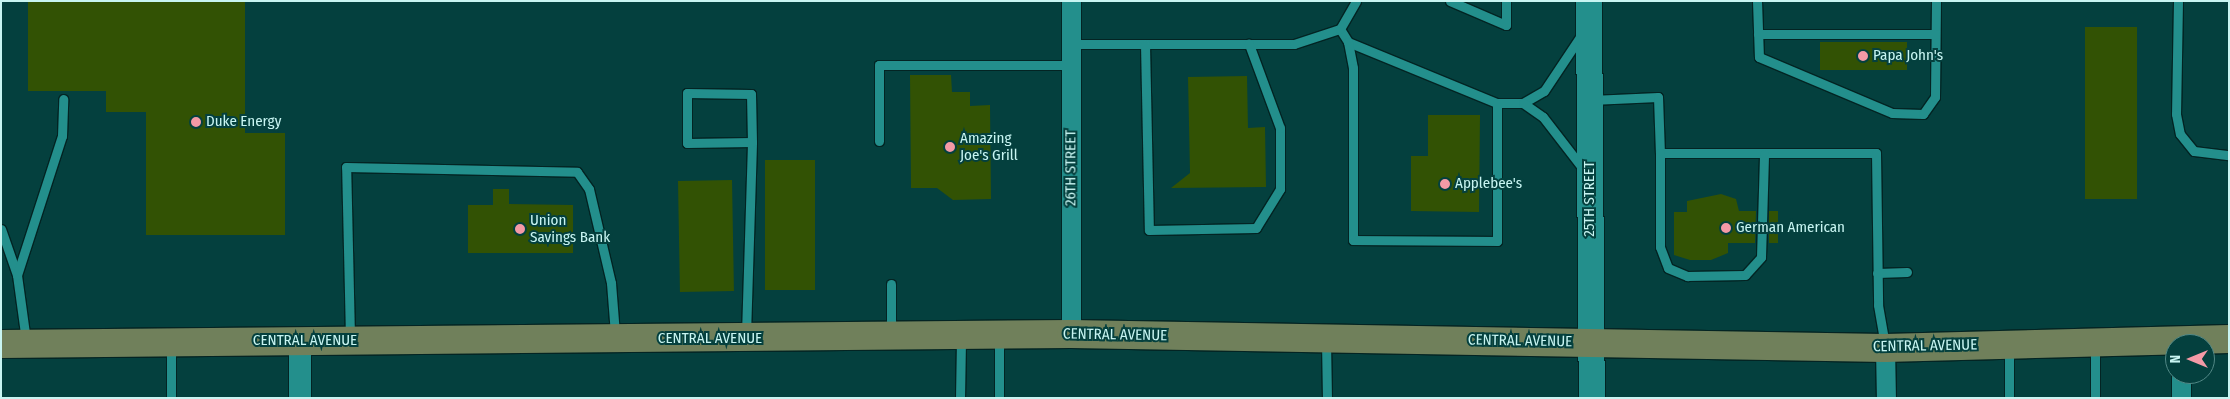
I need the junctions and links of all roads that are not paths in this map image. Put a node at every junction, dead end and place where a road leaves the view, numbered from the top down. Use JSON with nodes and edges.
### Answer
{"nodes":[{"id":1,"x":1071,"y":1,"type":"edge"},
{"id":2,"x":1356,"y":1,"type":"edge"},
{"id":3,"x":1450,"y":1,"type":"edge"},
{"id":4,"x":1506,"y":1,"type":"edge"},
{"id":5,"x":1757,"y":1,"type":"edge"},
{"id":6,"x":1936,"y":1,"type":"edge"},
{"id":7,"x":2178,"y":1,"type":"edge"},
{"id":8,"x":1589,"y":13,"type":"edge"},
{"id":9,"x":1340,"y":30,"type":"junction"},
{"id":10,"x":1758,"y":34,"type":"junction"},
{"id":11,"x":1935,"y":34,"type":"junction"},
{"id":12,"x":1348,"y":42,"type":"junction"},
{"id":13,"x":1072,"y":44,"type":"junction"},
{"id":14,"x":1145,"y":44,"type":"junction"},
{"id":15,"x":1248,"y":44,"type":"junction"},
{"id":16,"x":1072,"y":65,"type":"junction"},
{"id":17,"x":63,"y":100,"type":"dead end"},
{"id":18,"x":1590,"y":100,"type":"junction"},
{"id":19,"x":1497,"y":103,"type":"junction"},
{"id":20,"x":1523,"y":103,"type":"junction"},
{"id":21,"x":878,"y":141,"type":"dead end"},
{"id":22,"x":752,"y":142,"type":"junction"},
{"id":23,"x":1660,"y":153,"type":"junction"},
{"id":24,"x":1764,"y":154,"type":"junction"},
{"id":25,"x":2229,"y":155,"type":"edge"},
{"id":26,"x":1590,"y":177,"type":"junction"},
{"id":27,"x":1,"y":229,"type":"edge"},
{"id":28,"x":1877,"y":272,"type":"junction"},
{"id":29,"x":1907,"y":272,"type":"dead end"},
{"id":30,"x":17,"y":275,"type":"junction"},
{"id":31,"x":891,"y":284,"type":"dead end"},
{"id":32,"x":1072,"y":334,"type":"junction"},
{"id":33,"x":998,"y":335,"type":"junction"},
{"id":34,"x":961,"y":336,"type":"junction"},
{"id":35,"x":891,"y":337,"type":"junction"},
{"id":36,"x":1326,"y":338,"type":"junction"},
{"id":37,"x":746,"y":339,"type":"junction"},
{"id":38,"x":2229,"y":339,"type":"edge"},
{"id":39,"x":616,"y":340,"type":"junction"},
{"id":40,"x":2215,"y":340,"type":"edge"},
{"id":41,"x":171,"y":341,"type":"junction"},
{"id":42,"x":300,"y":341,"type":"junction"},
{"id":43,"x":350,"y":341,"type":"junction"},
{"id":44,"x":2095,"y":341,"type":"junction"},
{"id":45,"x":2165,"y":341,"type":"edge"},
{"id":46,"x":1591,"y":342,"type":"junction"},
{"id":47,"x":14,"y":344,"type":"edge"},
{"id":48,"x":2009,"y":344,"type":"junction"},
{"id":49,"x":1885,"y":348,"type":"junction"},
{"id":50,"x":2181,"y":384,"type":"edge"},
{"id":51,"x":171,"y":398,"type":"edge"},
{"id":52,"x":300,"y":398,"type":"edge"},
{"id":53,"x":960,"y":398,"type":"edge"},
{"id":54,"x":998,"y":398,"type":"edge"},
{"id":55,"x":1327,"y":398,"type":"edge"},
{"id":56,"x":1592,"y":398,"type":"edge"},
{"id":57,"x":1886,"y":398,"type":"edge"},
{"id":58,"x":2009,"y":398,"type":"edge"},
{"id":59,"x":2095,"y":398,"type":"edge"},
{"id":60,"x":2181,"y":398,"type":"edge"}],
"edges":[{"from":1,"to":13,"type":"street","name":"26TH STREET"},
{"from":2,"to":9,"type":"lane"},
{"from":3,"to":4,"type":"lane"},
{"from":5,"to":10,"type":"lane"},
{"from":6,"to":11,"type":"lane"},
{"from":7,"to":25,"type":"lane"},
{"from":8,"to":18,"type":"main road","name":"25TH STREET"},
{"from":8,"to":20,"type":"lane"},
{"from":9,"to":12,"type":"lane"},
{"from":9,"to":15,"type":"lane"},
{"from":10,"to":11,"type":"lane"},
{"from":10,"to":11,"type":"lane"},
{"from":12,"to":19,"type":"lane"},
{"from":12,"to":19,"type":"lane"},
{"from":13,"to":14,"type":"lane"},
{"from":13,"to":16,"type":"street","name":"26TH STREET"},
{"from":14,"to":15,"type":"lane"},
{"from":14,"to":15,"type":"lane"},
{"from":16,"to":21,"type":"lane"},
{"from":16,"to":32,"type":"street","name":"26TH STREET"},
{"from":17,"to":30,"type":"lane"},
{"from":18,"to":23,"type":"lane"},
{"from":18,"to":26,"type":"main road","name":"25TH STREET"},
{"from":19,"to":20,"type":"lane"},
{"from":20,"to":26,"type":"lane"},
{"from":22,"to":22,"type":"lane"},
{"from":22,"to":37,"type":"lane"},
{"from":23,"to":24,"type":"lane"},
{"from":23,"to":24,"type":"lane"},
{"from":24,"to":28,"type":"lane"},
{"from":26,"to":46,"type":"main road","name":"25TH STREET"},
{"from":27,"to":30,"type":"lane"},
{"from":28,"to":29,"type":"lane"},
{"from":28,"to":49,"type":"lane"},
{"from":30,"to":47,"type":"lane"},
{"from":31,"to":35,"type":"lane"},
{"from":32,"to":33,"type":"main road","name":"CENTRAL AVENUE"},
{"from":32,"to":36,"type":"main road","name":"CENTRAL AVENUE"},
{"from":33,"to":34,"type":"main road","name":"CENTRAL AVENUE"},
{"from":33,"to":54,"type":"lane"},
{"from":34,"to":35,"type":"main road","name":"CENTRAL AVENUE"},
{"from":34,"to":53,"type":"lane"},
{"from":35,"to":37,"type":"main road","name":"CENTRAL AVENUE"},
{"from":36,"to":46,"type":"main road","name":"CENTRAL AVENUE"},
{"from":36,"to":55,"type":"lane"},
{"from":37,"to":39,"type":"main road","name":"CENTRAL AVENUE"},
{"from":38,"to":40,"type":"main road","name":"CENTRAL AVENUE"},
{"from":39,"to":43,"type":"main road","name":"CENTRAL AVENUE"},
{"from":39,"to":43,"type":"lane"},
{"from":41,"to":42,"type":"main road","name":"CENTRAL AVENUE"},
{"from":41,"to":47,"type":"main road","name":"CENTRAL AVENUE"},
{"from":41,"to":51,"type":"lane"},
{"from":42,"to":43,"type":"main road","name":"CENTRAL AVENUE"},
{"from":42,"to":52,"type":"street"},
{"from":44,"to":45,"type":"main road","name":"CENTRAL AVENUE"},
{"from":44,"to":48,"type":"main road","name":"CENTRAL AVENUE"},
{"from":44,"to":59,"type":"lane"},
{"from":46,"to":49,"type":"main road","name":"CENTRAL AVENUE"},
{"from":46,"to":56,"type":"main road","name":"25TH STREET"},
{"from":48,"to":49,"type":"main road","name":"CENTRAL AVENUE"},
{"from":48,"to":58,"type":"lane"},
{"from":49,"to":57,"type":"street"},
{"from":50,"to":60,"type":"street"}]}
